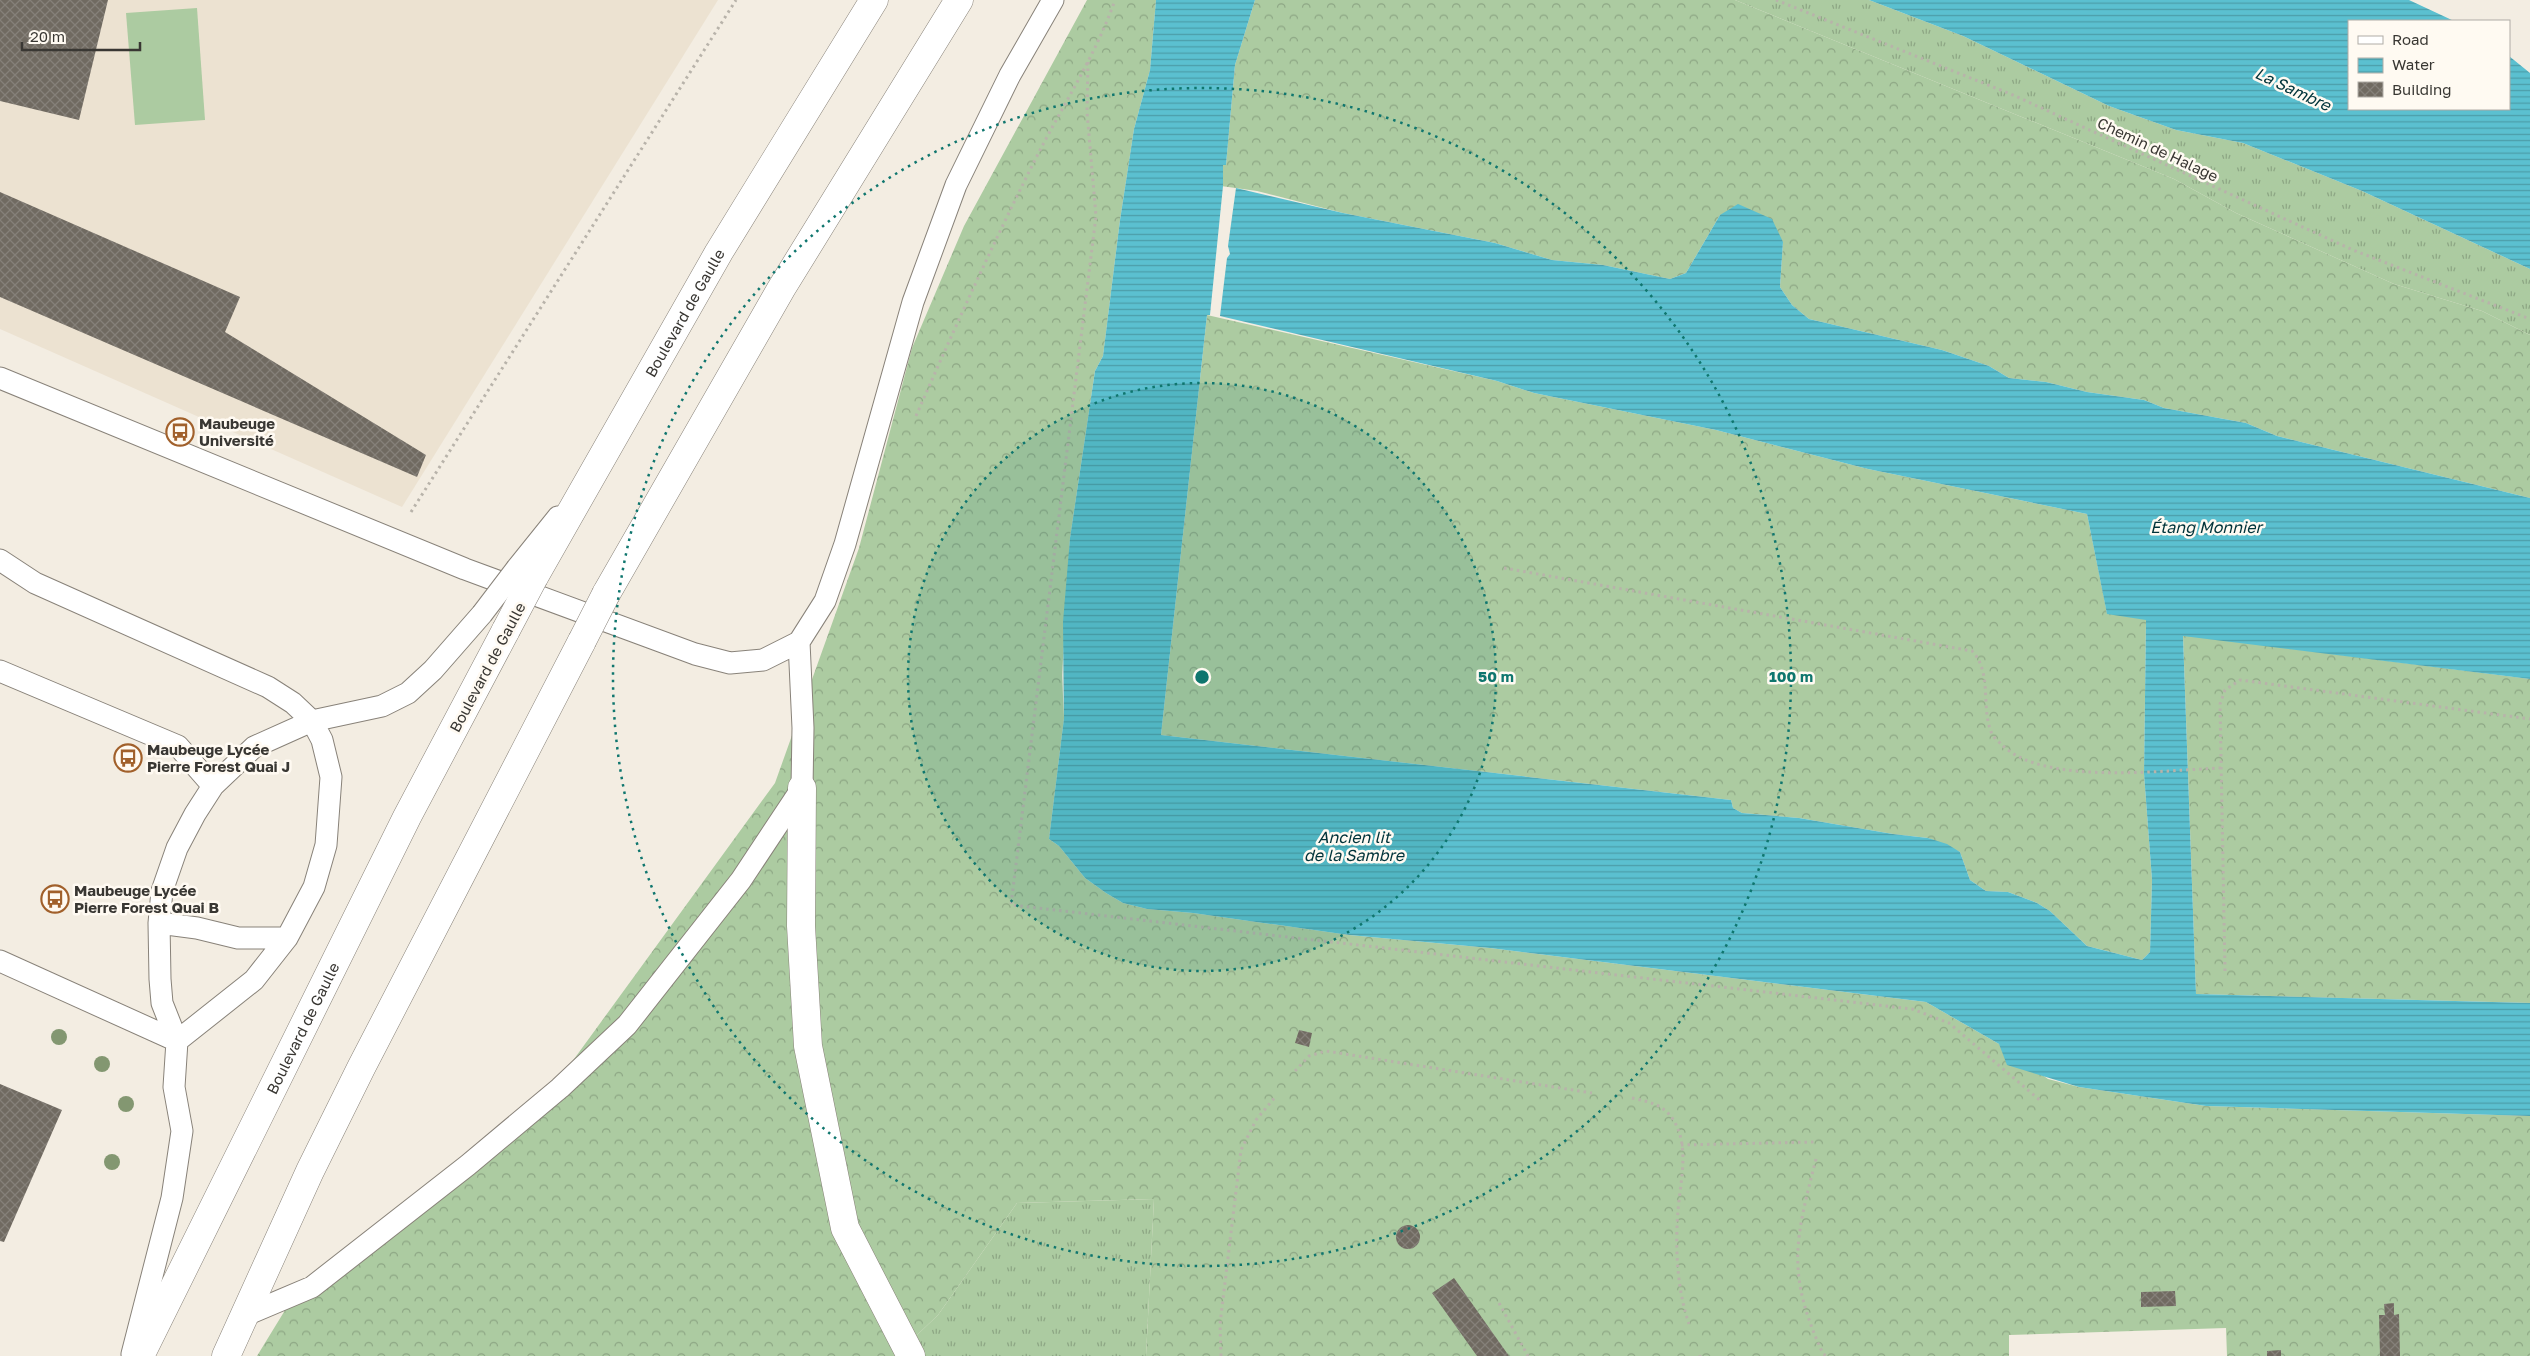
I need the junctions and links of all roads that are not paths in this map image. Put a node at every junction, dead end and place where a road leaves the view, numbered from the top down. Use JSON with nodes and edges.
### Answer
{"nodes":[{"id":1,"x":874,"y":0,"type":"edge"},
{"id":2,"x":959,"y":0,"type":"edge"},
{"id":3,"x":1053,"y":0,"type":"edge"},
{"id":4,"x":0,"y":378,"type":"edge"},
{"id":5,"x":0,"y":560,"type":"edge"},
{"id":6,"x":525,"y":572,"type":"junction"},
{"id":7,"x":799,"y":642,"type":"junction"},
{"id":8,"x":0,"y":670,"type":"edge"},
{"id":9,"x":312,"y":721,"type":"junction"},
{"id":10,"x":213,"y":786,"type":"junction"},
{"id":11,"x":802,"y":788,"type":"junction"},
{"id":12,"x":159,"y":923,"type":"junction"},
{"id":13,"x":287,"y":938,"type":"junction"},
{"id":14,"x":0,"y":962,"type":"edge"},
{"id":15,"x":177,"y":1042,"type":"junction"},
{"id":16,"x":246,"y":1315,"type":"junction"},
{"id":17,"x":131,"y":1356,"type":"edge"},
{"id":18,"x":140,"y":1356,"type":"edge"},
{"id":19,"x":226,"y":1356,"type":"edge"},
{"id":20,"x":911,"y":1356,"type":"edge"}],
"edges":[{"from":1,"to":6,"type":"main road","name":"Boulevard de Gaulle"},
{"from":2,"to":16,"type":"main road","bridge":true},
{"from":3,"to":7,"type":"lane"},
{"from":4,"to":7,"type":"lane"},
{"from":5,"to":9,"type":"lane"},
{"from":6,"to":9,"type":"lane","bridge":true},
{"from":6,"to":18,"type":"main road","name":"Boulevard de Gaulle","bridge":true},
{"from":7,"to":11,"type":"lane"},
{"from":8,"to":10,"type":"lane"},
{"from":9,"to":10,"type":"lane"},
{"from":9,"to":13,"type":"lane"},
{"from":10,"to":12,"type":"lane"},
{"from":11,"to":16,"type":"lane"},
{"from":11,"to":20,"type":"main road"},
{"from":12,"to":13,"type":"lane"},
{"from":12,"to":15,"type":"lane"},
{"from":13,"to":15,"type":"lane"},
{"from":14,"to":15,"type":"lane"},
{"from":15,"to":17,"type":"lane"},
{"from":16,"to":19,"type":"main road"}]}
